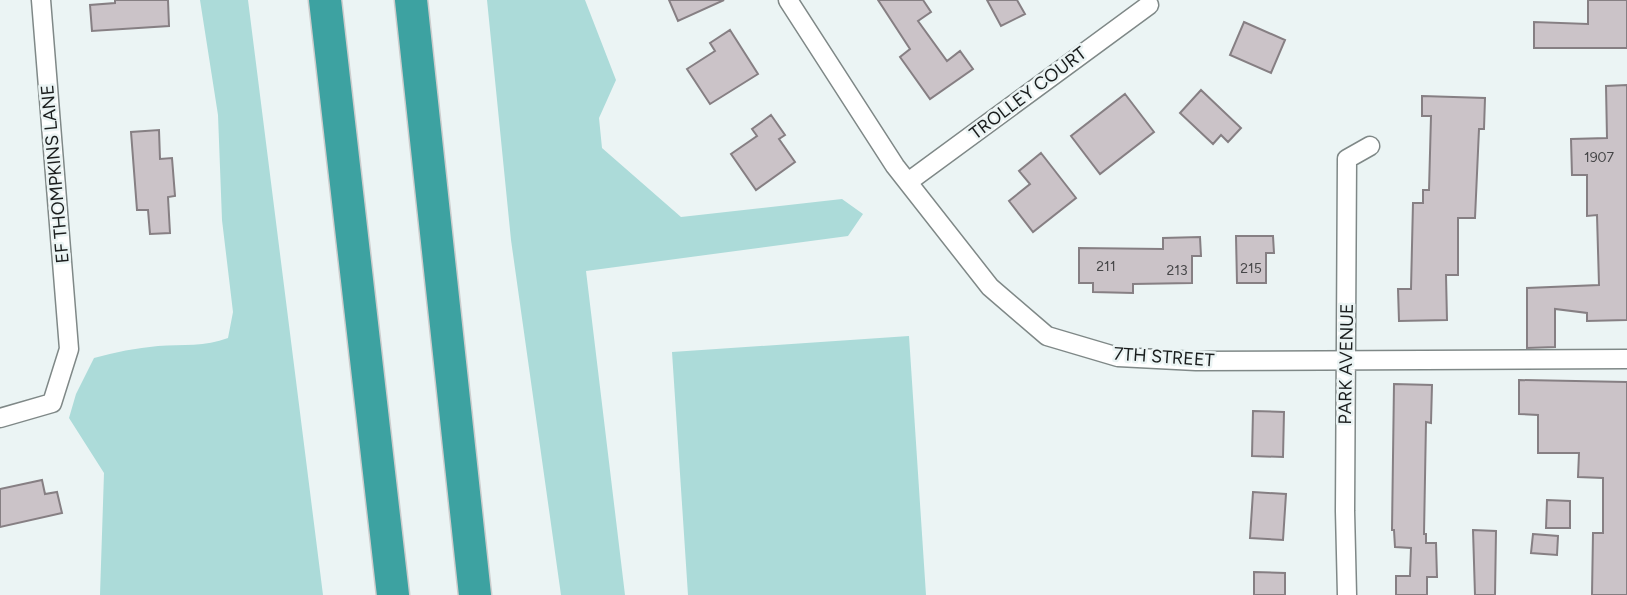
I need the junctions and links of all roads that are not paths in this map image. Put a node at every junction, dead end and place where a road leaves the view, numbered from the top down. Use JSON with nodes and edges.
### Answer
{"nodes":[{"id":1,"x":41,"y":0,"type":"edge"},
{"id":2,"x":325,"y":0,"type":"edge"},
{"id":3,"x":411,"y":0,"type":"edge"},
{"id":4,"x":788,"y":0,"type":"edge"},
{"id":5,"x":1149,"y":5,"type":"dead end"},
{"id":6,"x":1370,"y":146,"type":"dead end"},
{"id":7,"x":908,"y":182,"type":"junction"},
{"id":8,"x":1627,"y":359,"type":"edge"},
{"id":9,"x":1346,"y":361,"type":"junction"},
{"id":10,"x":0,"y":418,"type":"edge"},
{"id":11,"x":393,"y":595,"type":"edge"},
{"id":12,"x":475,"y":595,"type":"edge"},
{"id":13,"x":1347,"y":595,"type":"edge"}],
"edges":[{"from":1,"to":10,"type":"street","name":"EF THOMPKINS LANE"},
{"from":2,"to":11,"type":"highway"},
{"from":3,"to":12,"type":"highway"},
{"from":4,"to":7,"type":"street","name":"7TH STREET"},
{"from":5,"to":7,"type":"street","name":"TROLLEY COURT"},
{"from":6,"to":9,"type":"street","name":"PARK AVENUE"},
{"from":7,"to":9,"type":"street","name":"7TH STREET"},
{"from":8,"to":9,"type":"street","name":"7TH STREET"},
{"from":9,"to":13,"type":"street","name":"PARK AVENUE"}]}
